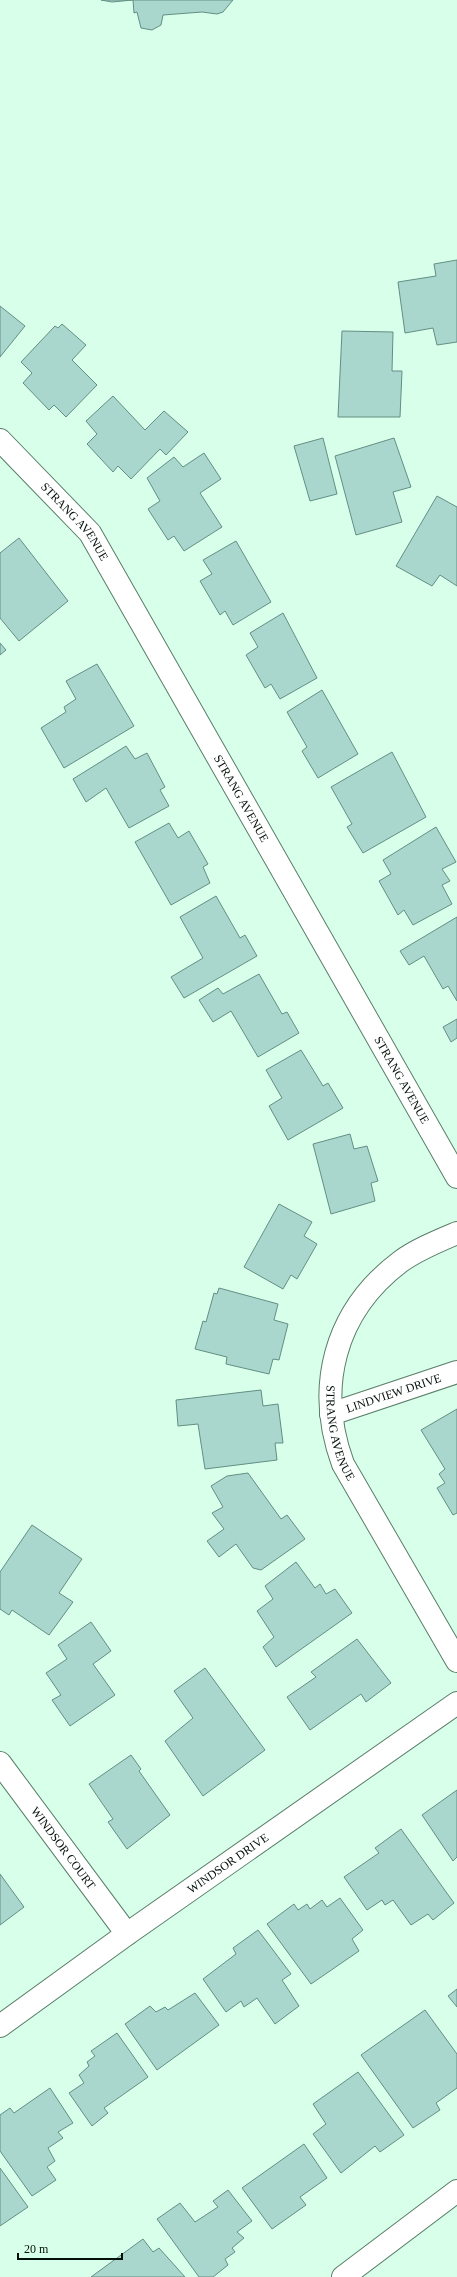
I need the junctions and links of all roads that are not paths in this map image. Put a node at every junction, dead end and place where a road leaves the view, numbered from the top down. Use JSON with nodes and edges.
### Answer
{"nodes":[{"id":1,"x":0,"y":440,"type":"edge"},
{"id":2,"x":457,"y":1177,"type":"edge"},
{"id":3,"x":457,"y":1233,"type":"edge"},
{"id":4,"x":457,"y":1372,"type":"edge"},
{"id":5,"x":331,"y":1414,"type":"junction"},
{"id":6,"x":457,"y":1661,"type":"edge"},
{"id":7,"x":457,"y":1703,"type":"edge"},
{"id":8,"x":0,"y":1763,"type":"edge"},
{"id":9,"x":127,"y":1934,"type":"junction"},
{"id":10,"x":0,"y":2026,"type":"edge"},
{"id":11,"x":457,"y":2191,"type":"edge"},
{"id":12,"x":343,"y":2277,"type":"edge"}],
"edges":[{"from":1,"to":2,"type":"street","name":"STRANG AVENUE"},
{"from":3,"to":5,"type":"street","name":"STRANG AVENUE"},
{"from":4,"to":5,"type":"street","name":"LINDVIEW DRIVE"},
{"from":5,"to":6,"type":"street","name":"STRANG AVENUE"},
{"from":7,"to":9,"type":"street","name":"WINDSOR DRIVE"},
{"from":8,"to":9,"type":"street","name":"WINDSOR COURT"},
{"from":9,"to":10,"type":"street","name":"WINDSOR DRIVE"},
{"from":11,"to":12,"type":"street"}]}
